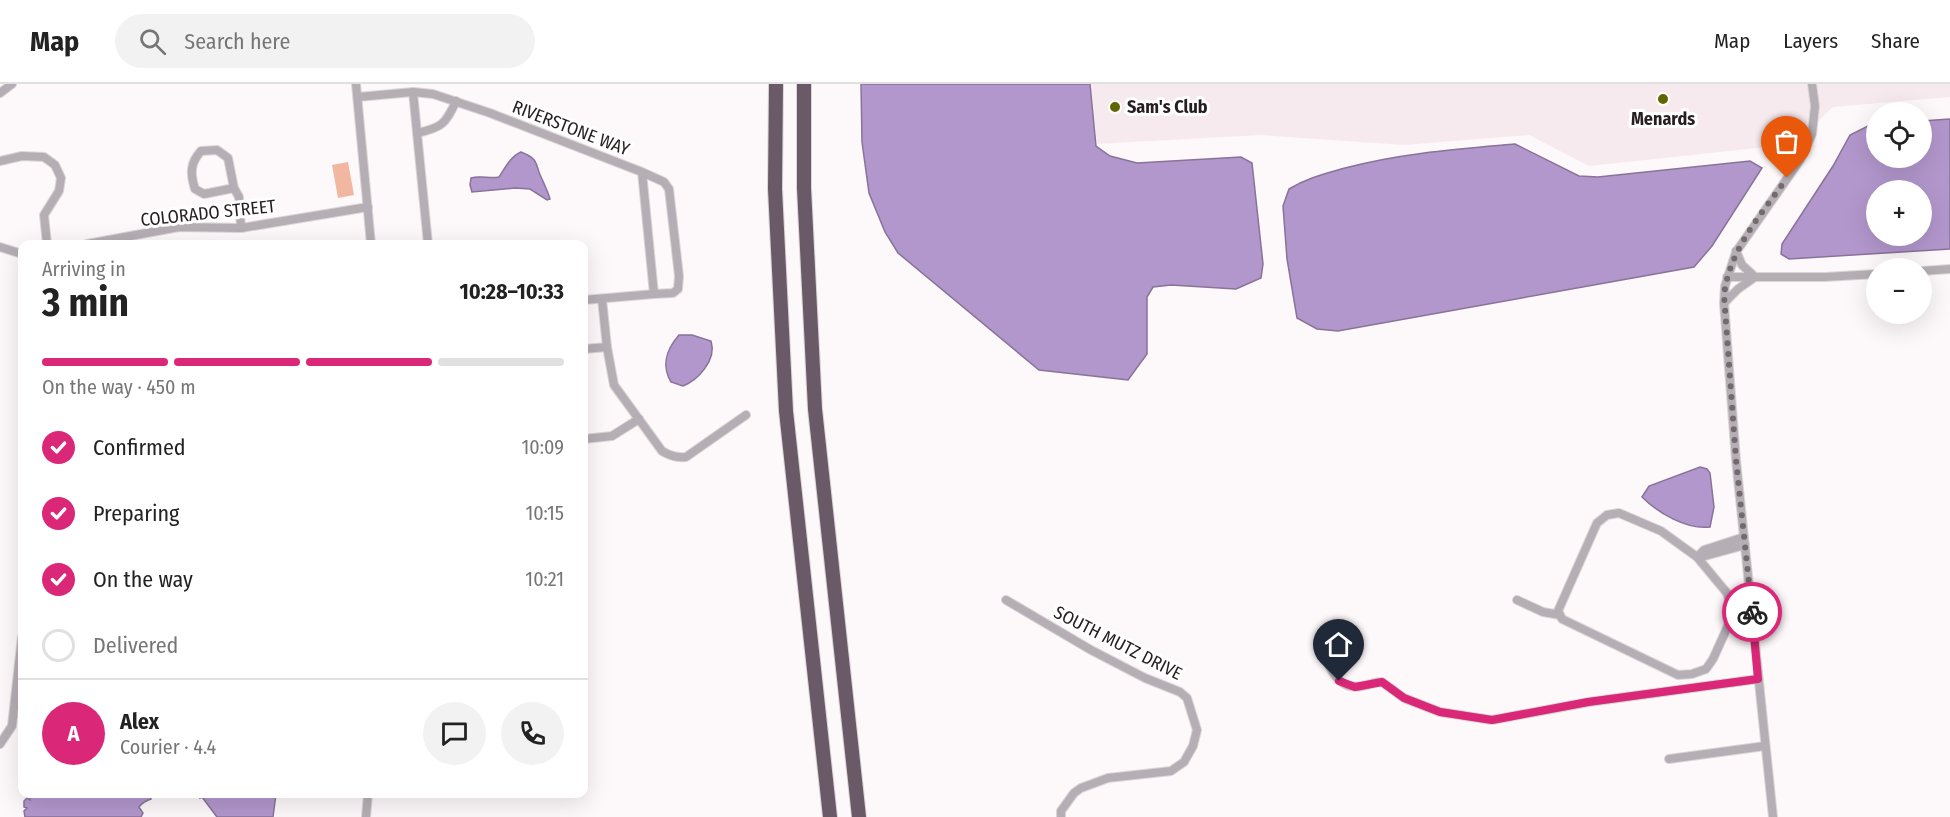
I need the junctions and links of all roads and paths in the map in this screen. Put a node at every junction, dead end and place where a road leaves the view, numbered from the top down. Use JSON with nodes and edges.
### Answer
{"nodes":[{"id":1,"x":12,"y":84,"type":"edge"},
{"id":2,"x":356,"y":84,"type":"edge"},
{"id":3,"x":776,"y":84,"type":"edge"},
{"id":4,"x":804,"y":84,"type":"edge"},
{"id":5,"x":1812,"y":84,"type":"edge"},
{"id":6,"x":1,"y":92,"type":"edge"},
{"id":7,"x":413,"y":92,"type":"junction"},
{"id":8,"x":358,"y":97,"type":"junction"},
{"id":9,"x":456,"y":101,"type":"junction"},
{"id":10,"x":417,"y":133,"type":"junction"},
{"id":11,"x":0,"y":161,"type":"edge"},
{"id":12,"x":642,"y":172,"type":"junction"},
{"id":13,"x":234,"y":188,"type":"junction"},
{"id":14,"x":368,"y":207,"type":"junction"},
{"id":15,"x":241,"y":228,"type":"junction"},
{"id":16,"x":47,"y":240,"type":"edge"},
{"id":17,"x":109,"y":240,"type":"edge"},
{"id":18,"x":371,"y":240,"type":"edge"},
{"id":19,"x":428,"y":240,"type":"edge"},
{"id":20,"x":0,"y":247,"type":"edge"},
{"id":21,"x":1736,"y":251,"type":"junction"},
{"id":22,"x":18,"y":253,"type":"edge"},
{"id":23,"x":1950,"y":269,"type":"edge"},
{"id":24,"x":1932,"y":270,"type":"edge"},
{"id":25,"x":1866,"y":274,"type":"edge"},
{"id":26,"x":1727,"y":277,"type":"junction"},
{"id":27,"x":1755,"y":277,"type":"junction"},
{"id":28,"x":654,"y":294,"type":"junction"},
{"id":29,"x":602,"y":299,"type":"junction"},
{"id":30,"x":588,"y":300,"type":"edge"},
{"id":31,"x":1724,"y":303,"type":"junction"},
{"id":32,"x":607,"y":347,"type":"junction"},
{"id":33,"x":588,"y":349,"type":"edge"},
{"id":34,"x":746,"y":415,"type":"dead end"},
{"id":35,"x":639,"y":419,"type":"junction"},
{"id":36,"x":588,"y":439,"type":"edge"},
{"id":37,"x":1745,"y":541,"type":"junction"},
{"id":38,"x":1697,"y":557,"type":"junction"},
{"id":39,"x":1006,"y":600,"type":"dead end"},
{"id":40,"x":1517,"y":600,"type":"dead end"},
{"id":41,"x":1560,"y":615,"type":"junction"},
{"id":42,"x":1326,"y":659,"type":"dead end"},
{"id":43,"x":18,"y":673,"type":"edge"},
{"id":44,"x":1758,"y":679,"type":"junction"},
{"id":45,"x":0,"y":744,"type":"edge"},
{"id":46,"x":1766,"y":746,"type":"junction"},
{"id":47,"x":1669,"y":759,"type":"dead end"},
{"id":48,"x":368,"y":798,"type":"edge"},
{"id":49,"x":366,"y":817,"type":"edge"},
{"id":50,"x":830,"y":817,"type":"edge"},
{"id":51,"x":859,"y":817,"type":"edge"},
{"id":52,"x":1061,"y":817,"type":"edge"},
{"id":53,"x":1773,"y":817,"type":"edge"}],
"edges":[{"from":1,"to":6,"type":"street"},
{"from":2,"to":8,"type":"street"},
{"from":3,"to":50,"type":"highway"},
{"from":4,"to":51,"type":"highway"},
{"from":5,"to":21,"type":"street"},
{"from":7,"to":8,"type":"street","name":"RIVERSTONE WAY"},
{"from":7,"to":9,"type":"street","name":"RIVERSTONE WAY"},
{"from":7,"to":10,"type":"street"},
{"from":8,"to":14,"type":"street"},
{"from":9,"to":10,"type":"street"},
{"from":9,"to":12,"type":"street","name":"RIVERSTONE WAY"},
{"from":10,"to":19,"type":"street"},
{"from":11,"to":16,"type":"street"},
{"from":12,"to":28,"type":"street"},
{"from":12,"to":28,"type":"street","name":"RIVERSTONE WAY"},
{"from":13,"to":13,"type":"street"},
{"from":13,"to":15,"type":"street"},
{"from":14,"to":15,"type":"street","name":"COLORADO STREET"},
{"from":14,"to":18,"type":"street"},
{"from":15,"to":17,"type":"street","name":"COLORADO STREET"},
{"from":20,"to":22,"type":"street"},
{"from":21,"to":26,"type":"street"},
{"from":21,"to":27,"type":"street"},
{"from":23,"to":24,"type":"street"},
{"from":25,"to":27,"type":"street"},
{"from":26,"to":27,"type":"street"},
{"from":26,"to":31,"type":"street"},
{"from":27,"to":31,"type":"street"},
{"from":28,"to":29,"type":"street"},
{"from":29,"to":30,"type":"street"},
{"from":29,"to":32,"type":"street"},
{"from":31,"to":37,"type":"street"},
{"from":32,"to":33,"type":"street"},
{"from":32,"to":35,"type":"street"},
{"from":34,"to":35,"type":"street"},
{"from":35,"to":36,"type":"street"},
{"from":37,"to":38,"type":"street"},
{"from":37,"to":44,"type":"street"},
{"from":38,"to":41,"type":"street"},
{"from":38,"to":41,"type":"street"},
{"from":39,"to":52,"type":"street","name":"SOUTH MUTZ DRIVE"},
{"from":40,"to":41,"type":"street"},
{"from":42,"to":44,"type":"street"},
{"from":43,"to":45,"type":"street"},
{"from":44,"to":46,"type":"street"},
{"from":46,"to":47,"type":"street"},
{"from":46,"to":53,"type":"street"},
{"from":48,"to":49,"type":"street"}]}
